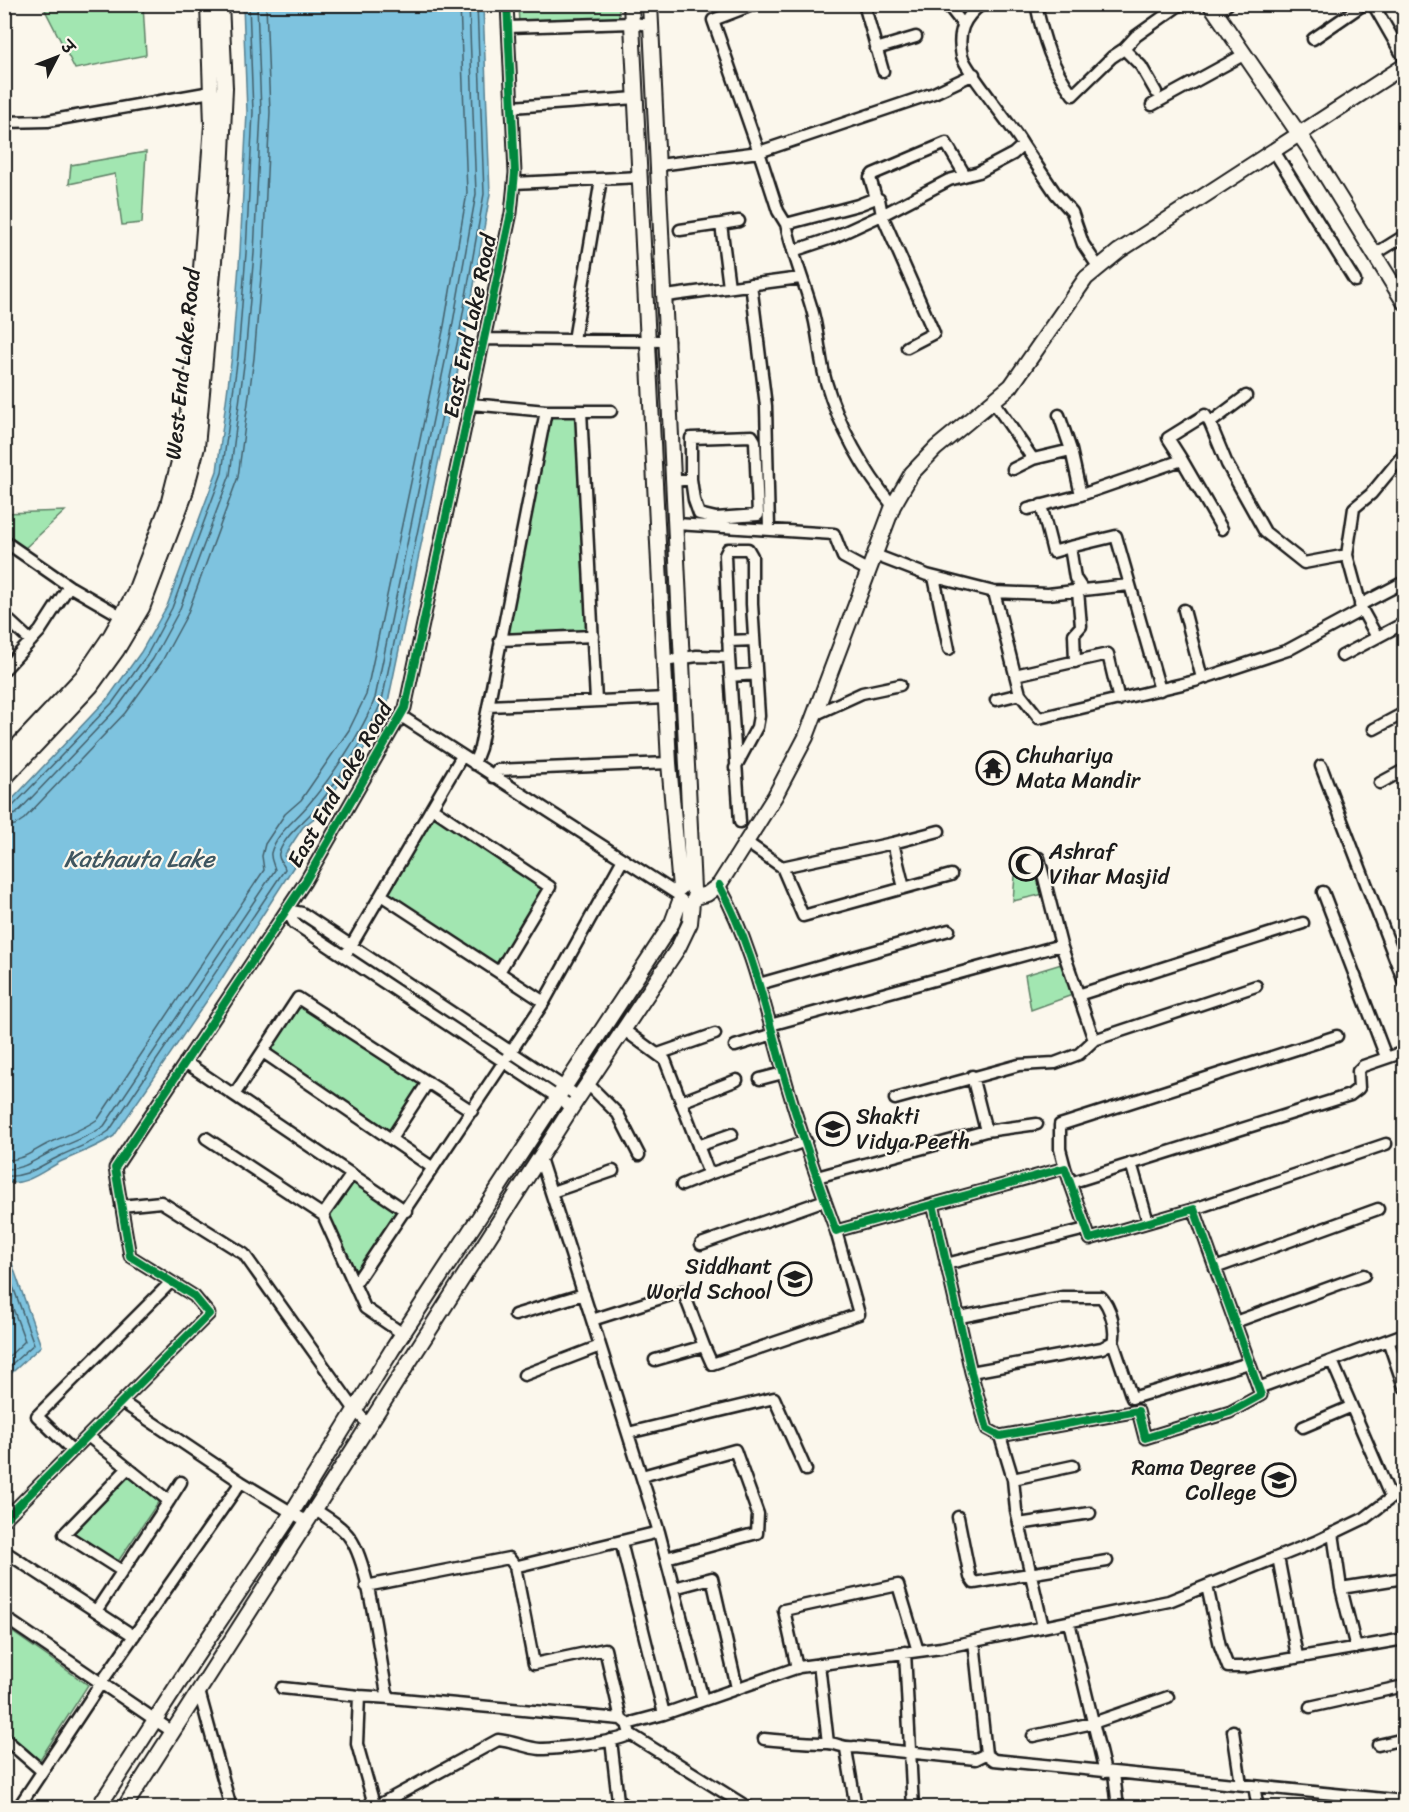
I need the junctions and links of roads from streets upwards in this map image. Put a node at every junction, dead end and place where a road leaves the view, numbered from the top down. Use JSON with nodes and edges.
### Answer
{"nodes":[{"id":1,"x":208,"y":4,"type":"edge"},
{"id":2,"x":221,"y":4,"type":"edge"},
{"id":3,"x":507,"y":4,"type":"edge"},
{"id":4,"x":631,"y":4,"type":"edge"},
{"id":5,"x":650,"y":4,"type":"edge"},
{"id":6,"x":755,"y":4,"type":"edge"},
{"id":7,"x":864,"y":4,"type":"edge"},
{"id":8,"x":946,"y":4,"type":"edge"},
{"id":9,"x":982,"y":4,"type":"edge"},
{"id":10,"x":1036,"y":4,"type":"edge"},
{"id":11,"x":1181,"y":4,"type":"edge"},
{"id":12,"x":1228,"y":4,"type":"edge"},
{"id":13,"x":1364,"y":4,"type":"edge"},
{"id":14,"x":1373,"y":4,"type":"edge"},
{"id":15,"x":1213,"y":9,"type":"edge"},
{"id":16,"x":632,"y":23,"type":"junction"},
{"id":17,"x":962,"y":23,"type":"junction"},
{"id":18,"x":651,"y":25,"type":"junction"},
{"id":19,"x":508,"y":27,"type":"junction"},
{"id":20,"x":916,"y":37,"type":"dead end"},
{"id":21,"x":1313,"y":39,"type":"dead end"},
{"id":22,"x":876,"y":49,"type":"junction"},
{"id":23,"x":1124,"y":49,"type":"junction"},
{"id":24,"x":1245,"y":54,"type":"junction"},
{"id":25,"x":1404,"y":58,"type":"edge"},
{"id":26,"x":1404,"y":66,"type":"edge"},
{"id":27,"x":883,"y":71,"type":"dead end"},
{"id":28,"x":974,"y":74,"type":"junction"},
{"id":29,"x":212,"y":92,"type":"junction"},
{"id":30,"x":1156,"y":92,"type":"dead end"},
{"id":31,"x":636,"y":99,"type":"junction"},
{"id":32,"x":1152,"y":105,"type":"dead end"},
{"id":33,"x":512,"y":107,"type":"junction"},
{"id":34,"x":4,"y":122,"type":"edge"},
{"id":35,"x":1299,"y":134,"type":"junction"},
{"id":36,"x":1023,"y":145,"type":"junction"},
{"id":37,"x":1274,"y":151,"type":"junction"},
{"id":38,"x":759,"y":152,"type":"junction"},
{"id":39,"x":659,"y":165,"type":"junction"},
{"id":40,"x":965,"y":176,"type":"junction"},
{"id":41,"x":640,"y":177,"type":"junction"},
{"id":42,"x":601,"y":179,"type":"junction"},
{"id":43,"x":514,"y":183,"type":"junction"},
{"id":44,"x":876,"y":198,"type":"junction"},
{"id":45,"x":882,"y":215,"type":"junction"},
{"id":46,"x":739,"y":221,"type":"dead end"},
{"id":47,"x":721,"y":224,"type":"junction"},
{"id":48,"x":786,"y":224,"type":"junction"},
{"id":49,"x":680,"y":230,"type":"dead end"},
{"id":50,"x":1404,"y":236,"type":"edge"},
{"id":51,"x":793,"y":251,"type":"junction"},
{"id":52,"x":1375,"y":254,"type":"junction"},
{"id":53,"x":1099,"y":268,"type":"junction"},
{"id":54,"x":800,"y":278,"type":"junction"},
{"id":55,"x":1355,"y":281,"type":"dead end"},
{"id":56,"x":751,"y":284,"type":"junction"},
{"id":57,"x":729,"y":287,"type":"junction"},
{"id":58,"x":666,"y":296,"type":"junction"},
{"id":59,"x":1404,"y":302,"type":"edge"},
{"id":60,"x":484,"y":339,"type":"junction"},
{"id":61,"x":574,"y":340,"type":"junction"},
{"id":62,"x":649,"y":341,"type":"junction"},
{"id":63,"x":668,"y":341,"type":"junction"},
{"id":64,"x":907,"y":346,"type":"dead end"},
{"id":65,"x":1246,"y":396,"type":"dead end"},
{"id":66,"x":993,"y":401,"type":"junction"},
{"id":67,"x":471,"y":404,"type":"junction"},
{"id":68,"x":546,"y":411,"type":"junction"},
{"id":69,"x":581,"y":411,"type":"junction"},
{"id":70,"x":611,"y":411,"type":"dead end"},
{"id":71,"x":1059,"y":415,"type":"dead end"},
{"id":72,"x":1209,"y":423,"type":"junction"},
{"id":73,"x":1071,"y":450,"type":"junction"},
{"id":74,"x":1404,"y":454,"type":"edge"},
{"id":75,"x":1034,"y":459,"type":"junction"},
{"id":76,"x":1182,"y":460,"type":"junction"},
{"id":77,"x":1013,"y":469,"type":"dead end"},
{"id":78,"x":692,"y":479,"type":"junction"},
{"id":79,"x":674,"y":481,"type":"junction"},
{"id":80,"x":1081,"y":495,"type":"junction"},
{"id":81,"x":1041,"y":505,"type":"junction"},
{"id":82,"x":893,"y":506,"type":"junction"},
{"id":83,"x":1028,"y":509,"type":"dead end"},
{"id":84,"x":676,"y":524,"type":"junction"},
{"id":85,"x":769,"y":529,"type":"junction"},
{"id":86,"x":1222,"y":529,"type":"dead end"},
{"id":87,"x":4,"y":541,"type":"edge"},
{"id":88,"x":1070,"y":547,"type":"junction"},
{"id":89,"x":875,"y":555,"type":"junction"},
{"id":90,"x":1347,"y":555,"type":"junction"},
{"id":91,"x":869,"y":571,"type":"junction"},
{"id":92,"x":934,"y":577,"type":"junction"},
{"id":93,"x":1404,"y":582,"type":"edge"},
{"id":94,"x":1129,"y":585,"type":"junction"},
{"id":95,"x":69,"y":586,"type":"junction"},
{"id":96,"x":1081,"y":591,"type":"junction"},
{"id":97,"x":994,"y":592,"type":"junction"},
{"id":98,"x":1361,"y":607,"type":"junction"},
{"id":99,"x":1184,"y":609,"type":"dead end"},
{"id":100,"x":4,"y":616,"type":"edge"},
{"id":101,"x":127,"y":620,"type":"junction"},
{"id":102,"x":1404,"y":623,"type":"edge"},
{"id":103,"x":592,"y":636,"type":"junction"},
{"id":104,"x":1377,"y":637,"type":"junction"},
{"id":105,"x":500,"y":640,"type":"junction"},
{"id":106,"x":754,"y":640,"type":"junction"},
{"id":107,"x":31,"y":641,"type":"junction"},
{"id":108,"x":729,"y":641,"type":"junction"},
{"id":109,"x":949,"y":649,"type":"dead end"},
{"id":110,"x":1342,"y":656,"type":"dead end"},
{"id":111,"x":729,"y":657,"type":"junction"},
{"id":112,"x":687,"y":658,"type":"junction"},
{"id":113,"x":664,"y":661,"type":"junction"},
{"id":114,"x":1075,"y":662,"type":"junction"},
{"id":115,"x":4,"y":670,"type":"edge"},
{"id":116,"x":756,"y":674,"type":"junction"},
{"id":117,"x":1015,"y":675,"type":"junction"},
{"id":118,"x":730,"y":676,"type":"junction"},
{"id":119,"x":1202,"y":678,"type":"junction"},
{"id":120,"x":900,"y":685,"type":"dead end"},
{"id":121,"x":1160,"y":690,"type":"junction"},
{"id":122,"x":1020,"y":694,"type":"junction"},
{"id":123,"x":666,"y":698,"type":"junction"},
{"id":124,"x":996,"y":700,"type":"dead end"},
{"id":125,"x":1119,"y":700,"type":"junction"},
{"id":126,"x":596,"y":701,"type":"junction"},
{"id":127,"x":488,"y":706,"type":"junction"},
{"id":128,"x":1404,"y":713,"type":"edge"},
{"id":129,"x":814,"y":715,"type":"junction"},
{"id":130,"x":401,"y":716,"type":"junction"},
{"id":131,"x":1374,"y":729,"type":"dead end"},
{"id":132,"x":462,"y":756,"type":"junction"},
{"id":133,"x":4,"y":760,"type":"edge"},
{"id":134,"x":669,"y":763,"type":"junction"},
{"id":135,"x":474,"y":764,"type":"junction"},
{"id":136,"x":1321,"y":766,"type":"dead end"},
{"id":137,"x":735,"y":768,"type":"junction"},
{"id":138,"x":1404,"y":770,"type":"edge"},
{"id":139,"x":493,"y":777,"type":"junction"},
{"id":140,"x":4,"y":779,"type":"edge"},
{"id":141,"x":1380,"y":783,"type":"dead end"},
{"id":142,"x":432,"y":808,"type":"junction"},
{"id":143,"x":740,"y":822,"type":"dead end"},
{"id":144,"x":939,"y":831,"type":"dead end"},
{"id":145,"x":746,"y":842,"type":"junction"},
{"id":146,"x":892,"y":843,"type":"junction"},
{"id":147,"x":1039,"y":858,"type":"dead end"},
{"id":148,"x":622,"y":861,"type":"junction"},
{"id":149,"x":782,"y":867,"type":"junction"},
{"id":150,"x":951,"y":875,"type":"dead end"},
{"id":151,"x":719,"y":885,"type":"junction"},
{"id":152,"x":904,"y":888,"type":"junction"},
{"id":153,"x":1323,"y":892,"type":"dead end"},
{"id":154,"x":381,"y":895,"type":"junction"},
{"id":155,"x":686,"y":895,"type":"junction"},
{"id":156,"x":287,"y":910,"type":"junction"},
{"id":157,"x":1303,"y":923,"type":"dead end"},
{"id":158,"x":949,"y":930,"type":"dead end"},
{"id":159,"x":351,"y":945,"type":"junction"},
{"id":160,"x":1061,"y":945,"type":"junction"},
{"id":161,"x":345,"y":957,"type":"junction"},
{"id":162,"x":499,"y":972,"type":"junction"},
{"id":163,"x":1404,"y":982,"type":"edge"},
{"id":164,"x":759,"y":984,"type":"junction"},
{"id":165,"x":1256,"y":986,"type":"dead end"},
{"id":166,"x":1078,"y":995,"type":"junction"},
{"id":167,"x":544,"y":1002,"type":"junction"},
{"id":168,"x":772,"y":1029,"type":"junction"},
{"id":169,"x":624,"y":1030,"type":"junction"},
{"id":170,"x":715,"y":1034,"type":"dead end"},
{"id":171,"x":1337,"y":1036,"type":"dead end"},
{"id":172,"x":1094,"y":1040,"type":"junction"},
{"id":173,"x":735,"y":1046,"type":"dead end"},
{"id":174,"x":512,"y":1051,"type":"junction"},
{"id":175,"x":263,"y":1052,"type":"junction"},
{"id":176,"x":1404,"y":1052,"type":"edge"},
{"id":177,"x":658,"y":1054,"type":"junction"},
{"id":178,"x":1386,"y":1058,"type":"junction"},
{"id":179,"x":504,"y":1061,"type":"junction"},
{"id":180,"x":185,"y":1062,"type":"junction"},
{"id":181,"x":783,"y":1072,"type":"junction"},
{"id":182,"x":972,"y":1076,"type":"junction"},
{"id":183,"x":760,"y":1079,"type":"dead end"},
{"id":184,"x":737,"y":1080,"type":"dead end"},
{"id":185,"x":428,"y":1082,"type":"junction"},
{"id":186,"x":588,"y":1084,"type":"junction"},
{"id":187,"x":561,"y":1091,"type":"junction"},
{"id":188,"x":234,"y":1095,"type":"junction"},
{"id":189,"x":895,"y":1099,"type":"dead end"},
{"id":190,"x":575,"y":1102,"type":"junction"},
{"id":191,"x":681,"y":1102,"type":"junction"},
{"id":192,"x":472,"y":1111,"type":"junction"},
{"id":193,"x":1037,"y":1124,"type":"dead end"},
{"id":194,"x":986,"y":1131,"type":"junction"},
{"id":195,"x":732,"y":1134,"type":"dead end"},
{"id":196,"x":206,"y":1138,"type":"dead end"},
{"id":197,"x":391,"y":1138,"type":"junction"},
{"id":198,"x":806,"y":1141,"type":"junction"},
{"id":199,"x":1386,"y":1144,"type":"dead end"},
{"id":200,"x":698,"y":1146,"type":"junction"},
{"id":201,"x":639,"y":1155,"type":"dead end"},
{"id":202,"x":540,"y":1158,"type":"junction"},
{"id":203,"x":1131,"y":1163,"type":"junction"},
{"id":204,"x":434,"y":1168,"type":"junction"},
{"id":205,"x":1065,"y":1168,"type":"junction"},
{"id":206,"x":613,"y":1171,"type":"dead end"},
{"id":207,"x":352,"y":1174,"type":"junction"},
{"id":208,"x":709,"y":1174,"type":"junction"},
{"id":209,"x":817,"y":1177,"type":"junction"},
{"id":210,"x":1070,"y":1183,"type":"junction"},
{"id":211,"x":681,"y":1185,"type":"dead end"},
{"id":212,"x":552,"y":1192,"type":"junction"},
{"id":213,"x":825,"y":1200,"type":"junction"},
{"id":214,"x":933,"y":1204,"type":"junction"},
{"id":215,"x":121,"y":1206,"type":"junction"},
{"id":216,"x":1194,"y":1209,"type":"junction"},
{"id":217,"x":1378,"y":1209,"type":"dead end"},
{"id":218,"x":406,"y":1211,"type":"junction"},
{"id":219,"x":323,"y":1215,"type":"junction"},
{"id":220,"x":1148,"y":1222,"type":"junction"},
{"id":221,"x":1086,"y":1229,"type":"junction"},
{"id":222,"x":836,"y":1231,"type":"junction"},
{"id":223,"x":700,"y":1244,"type":"dead end"},
{"id":224,"x":946,"y":1264,"type":"junction"},
{"id":225,"x":1215,"y":1268,"type":"junction"},
{"id":226,"x":1364,"y":1275,"type":"dead end"},
{"id":227,"x":171,"y":1282,"type":"junction"},
{"id":228,"x":355,"y":1284,"type":"junction"},
{"id":229,"x":584,"y":1294,"type":"junction"},
{"id":230,"x":515,"y":1315,"type":"dead end"},
{"id":231,"x":960,"y":1317,"type":"junction"},
{"id":232,"x":592,"y":1320,"type":"junction"},
{"id":233,"x":1235,"y":1322,"type":"junction"},
{"id":234,"x":403,"y":1334,"type":"junction"},
{"id":235,"x":1404,"y":1334,"type":"edge"},
{"id":236,"x":1388,"y":1340,"type":"junction"},
{"id":237,"x":1113,"y":1342,"type":"junction"},
{"id":238,"x":600,"y":1346,"type":"junction"},
{"id":239,"x":704,"y":1346,"type":"junction"},
{"id":240,"x":655,"y":1360,"type":"dead end"},
{"id":241,"x":1332,"y":1361,"type":"junction"},
{"id":242,"x":1249,"y":1363,"type":"junction"},
{"id":243,"x":971,"y":1372,"type":"junction"},
{"id":244,"x":524,"y":1375,"type":"dead end"},
{"id":245,"x":1404,"y":1387,"type":"edge"},
{"id":246,"x":1258,"y":1388,"type":"junction"},
{"id":247,"x":1132,"y":1398,"type":"junction"},
{"id":248,"x":122,"y":1402,"type":"junction"},
{"id":249,"x":1350,"y":1407,"type":"junction"},
{"id":250,"x":354,"y":1410,"type":"junction"},
{"id":251,"x":1138,"y":1411,"type":"junction"},
{"id":252,"x":369,"y":1425,"type":"junction"},
{"id":253,"x":1303,"y":1426,"type":"dead end"},
{"id":254,"x":628,"y":1433,"type":"junction"},
{"id":255,"x":88,"y":1436,"type":"junction"},
{"id":256,"x":1000,"y":1436,"type":"junction"},
{"id":257,"x":73,"y":1451,"type":"junction"},
{"id":258,"x":1072,"y":1466,"type":"dead end"},
{"id":259,"x":128,"y":1468,"type":"junction"},
{"id":260,"x":806,"y":1470,"type":"dead end"},
{"id":261,"x":642,"y":1476,"type":"junction"},
{"id":262,"x":1013,"y":1479,"type":"junction"},
{"id":263,"x":181,"y":1482,"type":"dead end"},
{"id":264,"x":241,"y":1482,"type":"junction"},
{"id":265,"x":1398,"y":1493,"type":"edge"},
{"id":266,"x":169,"y":1500,"type":"junction"},
{"id":267,"x":1404,"y":1506,"type":"edge"},
{"id":268,"x":292,"y":1513,"type":"junction"},
{"id":269,"x":1090,"y":1513,"type":"dead end"},
{"id":270,"x":310,"y":1515,"type":"junction"},
{"id":271,"x":958,"y":1517,"type":"dead end"},
{"id":272,"x":4,"y":1520,"type":"edge"},
{"id":273,"x":1019,"y":1524,"type":"junction"},
{"id":274,"x":659,"y":1532,"type":"junction"},
{"id":275,"x":1333,"y":1533,"type":"junction"},
{"id":276,"x":621,"y":1542,"type":"junction"},
{"id":277,"x":4,"y":1551,"type":"edge"},
{"id":278,"x":1278,"y":1557,"type":"junction"},
{"id":279,"x":666,"y":1558,"type":"junction"},
{"id":280,"x":1107,"y":1561,"type":"dead end"},
{"id":281,"x":515,"y":1566,"type":"junction"},
{"id":282,"x":122,"y":1571,"type":"junction"},
{"id":283,"x":1030,"y":1572,"type":"junction"},
{"id":284,"x":1404,"y":1578,"type":"edge"},
{"id":285,"x":366,"y":1586,"type":"junction"},
{"id":286,"x":1207,"y":1586,"type":"junction"},
{"id":287,"x":674,"y":1588,"type":"junction"},
{"id":288,"x":1341,"y":1588,"type":"junction"},
{"id":289,"x":96,"y":1611,"type":"junction"},
{"id":290,"x":4,"y":1617,"type":"edge"},
{"id":291,"x":1069,"y":1622,"type":"junction"},
{"id":292,"x":1043,"y":1627,"type":"junction"},
{"id":293,"x":134,"y":1636,"type":"junction"},
{"id":294,"x":1404,"y":1639,"type":"edge"},
{"id":295,"x":974,"y":1641,"type":"junction"},
{"id":296,"x":1356,"y":1648,"type":"junction"},
{"id":297,"x":918,"y":1651,"type":"junction"},
{"id":298,"x":905,"y":1652,"type":"junction"},
{"id":299,"x":1297,"y":1656,"type":"junction"},
{"id":300,"x":819,"y":1664,"type":"junction"},
{"id":301,"x":797,"y":1668,"type":"junction"},
{"id":302,"x":101,"y":1683,"type":"junction"},
{"id":303,"x":1404,"y":1686,"type":"edge"},
{"id":304,"x":282,"y":1688,"type":"dead end"},
{"id":305,"x":737,"y":1688,"type":"junction"},
{"id":306,"x":199,"y":1690,"type":"junction"},
{"id":307,"x":359,"y":1696,"type":"junction"},
{"id":308,"x":1168,"y":1697,"type":"dead end"},
{"id":309,"x":391,"y":1698,"type":"junction"},
{"id":310,"x":703,"y":1700,"type":"junction"},
{"id":311,"x":1310,"y":1707,"type":"dead end"},
{"id":312,"x":664,"y":1714,"type":"junction"},
{"id":313,"x":155,"y":1720,"type":"junction"},
{"id":314,"x":1093,"y":1723,"type":"junction"},
{"id":315,"x":626,"y":1726,"type":"junction"},
{"id":316,"x":1233,"y":1731,"type":"dead end"},
{"id":317,"x":172,"y":1732,"type":"junction"},
{"id":318,"x":1034,"y":1736,"type":"dead end"},
{"id":319,"x":4,"y":1738,"type":"edge"},
{"id":320,"x":764,"y":1738,"type":"dead end"},
{"id":321,"x":1404,"y":1739,"type":"edge"},
{"id":322,"x":611,"y":1740,"type":"junction"},
{"id":323,"x":828,"y":1743,"type":"junction"},
{"id":324,"x":1378,"y":1745,"type":"dead end"},
{"id":325,"x":846,"y":1749,"type":"junction"},
{"id":326,"x":910,"y":1752,"type":"junction"},
{"id":327,"x":986,"y":1754,"type":"junction"},
{"id":328,"x":42,"y":1771,"type":"junction"},
{"id":329,"x":1109,"y":1772,"type":"junction"},
{"id":330,"x":1241,"y":1784,"type":"junction"},
{"id":331,"x":1254,"y":1786,"type":"junction"},
{"id":332,"x":1348,"y":1796,"type":"junction"},
{"id":333,"x":1404,"y":1801,"type":"edge"},
{"id":334,"x":745,"y":1806,"type":"edge"},
{"id":335,"x":375,"y":1807,"type":"edge"},
{"id":336,"x":18,"y":1808,"type":"edge"},
{"id":337,"x":98,"y":1808,"type":"edge"},
{"id":338,"x":124,"y":1808,"type":"edge"},
{"id":339,"x":231,"y":1808,"type":"edge"},
{"id":340,"x":628,"y":1808,"type":"edge"},
{"id":341,"x":856,"y":1808,"type":"edge"},
{"id":342,"x":913,"y":1808,"type":"edge"},
{"id":343,"x":1118,"y":1808,"type":"edge"},
{"id":344,"x":1258,"y":1808,"type":"edge"},
{"id":345,"x":1350,"y":1808,"type":"edge"}],
"edges":[{"from":1,"to":29,"type":"street","name":"West End Lake Road"},
{"from":2,"to":101,"type":"street","name":"West End Lake Road"},
{"from":3,"to":19,"type":"street","name":"East End Lake Road"},
{"from":4,"to":16,"type":"street"},
{"from":5,"to":18,"type":"street"},
{"from":6,"to":38,"type":"street"},
{"from":7,"to":22,"type":"street"},
{"from":8,"to":17,"type":"street"},
{"from":9,"to":17,"type":"street"},
{"from":10,"to":23,"type":"street"},
{"from":11,"to":23,"type":"street"},
{"from":12,"to":15,"type":"street"},
{"from":13,"to":21,"type":"street"},
{"from":14,"to":25,"type":"street"},
{"from":15,"to":24,"type":"street"},
{"from":16,"to":18,"type":"street"},
{"from":16,"to":19,"type":"street"},
{"from":16,"to":31,"type":"street"},
{"from":17,"to":28,"type":"street"},
{"from":18,"to":39,"type":"street"},
{"from":19,"to":33,"type":"street","name":"East End Lake Road"},
{"from":20,"to":22,"type":"street"},
{"from":22,"to":27,"type":"street"},
{"from":23,"to":30,"type":"street"},
{"from":24,"to":32,"type":"street"},
{"from":24,"to":35,"type":"street"},
{"from":26,"to":35,"type":"street"},
{"from":28,"to":36,"type":"street"},
{"from":28,"to":38,"type":"street"},
{"from":29,"to":34,"type":"street"},
{"from":29,"to":101,"type":"street","name":"West End Lake Road"},
{"from":31,"to":33,"type":"street"},
{"from":31,"to":41,"type":"street"},
{"from":33,"to":43,"type":"street","name":"East End Lake Road"},
{"from":35,"to":37,"type":"street"},
{"from":35,"to":52,"type":"street"},
{"from":36,"to":40,"type":"street"},
{"from":36,"to":53,"type":"street"},
{"from":37,"to":53,"type":"street"},
{"from":37,"to":55,"type":"street"},
{"from":38,"to":39,"type":"street"},
{"from":38,"to":48,"type":"street"},
{"from":39,"to":58,"type":"street"},
{"from":40,"to":44,"type":"street"},
{"from":40,"to":45,"type":"street"},
{"from":41,"to":42,"type":"street"},
{"from":41,"to":62,"type":"street"},
{"from":42,"to":43,"type":"street"},
{"from":42,"to":61,"type":"street"},
{"from":43,"to":60,"type":"street","name":"East End Lake Road"},
{"from":44,"to":45,"type":"street"},
{"from":44,"to":48,"type":"street"},
{"from":45,"to":51,"type":"street"},
{"from":45,"to":64,"type":"street"},
{"from":46,"to":47,"type":"street"},
{"from":47,"to":49,"type":"street"},
{"from":47,"to":57,"type":"street"},
{"from":48,"to":51,"type":"street"},
{"from":50,"to":52,"type":"street"},
{"from":51,"to":54,"type":"street"},
{"from":52,"to":59,"type":"street"},
{"from":53,"to":66,"type":"street"},
{"from":54,"to":56,"type":"street"},
{"from":54,"to":82,"type":"street"},
{"from":56,"to":57,"type":"street"},
{"from":56,"to":85,"type":"street"},
{"from":57,"to":58,"type":"street"},
{"from":58,"to":63,"type":"street"},
{"from":60,"to":61,"type":"street"},
{"from":60,"to":67,"type":"street","name":"East End Lake Road"},
{"from":61,"to":62,"type":"street"},
{"from":62,"to":63,"type":"street"},
{"from":62,"to":113,"type":"street"},
{"from":63,"to":79,"type":"street"},
{"from":65,"to":72,"type":"street"},
{"from":66,"to":75,"type":"street"},
{"from":66,"to":82,"type":"street"},
{"from":67,"to":68,"type":"street"},
{"from":67,"to":130,"type":"street","name":"East End Lake Road"},
{"from":68,"to":69,"type":"street"},
{"from":68,"to":105,"type":"street"},
{"from":69,"to":70,"type":"street"},
{"from":69,"to":103,"type":"street"},
{"from":71,"to":73,"type":"street"},
{"from":72,"to":76,"type":"street"},
{"from":72,"to":90,"type":"street"},
{"from":73,"to":75,"type":"street"},
{"from":73,"to":80,"type":"street"},
{"from":74,"to":90,"type":"street"},
{"from":75,"to":77,"type":"street"},
{"from":76,"to":80,"type":"street"},
{"from":76,"to":86,"type":"street"},
{"from":78,"to":78,"type":"street"},
{"from":78,"to":79,"type":"street"},
{"from":79,"to":84,"type":"street"},
{"from":80,"to":81,"type":"street"},
{"from":81,"to":83,"type":"street"},
{"from":81,"to":88,"type":"street"},
{"from":82,"to":89,"type":"street"},
{"from":84,"to":85,"type":"street"},
{"from":84,"to":112,"type":"street"},
{"from":85,"to":91,"type":"street"},
{"from":87,"to":95,"type":"street"},
{"from":88,"to":94,"type":"street"},
{"from":88,"to":96,"type":"street"},
{"from":89,"to":91,"type":"street"},
{"from":89,"to":92,"type":"street"},
{"from":90,"to":98,"type":"street"},
{"from":91,"to":129,"type":"street"},
{"from":92,"to":97,"type":"street"},
{"from":92,"to":109,"type":"street"},
{"from":93,"to":98,"type":"street"},
{"from":94,"to":96,"type":"street"},
{"from":94,"to":121,"type":"street"},
{"from":95,"to":101,"type":"street"},
{"from":95,"to":107,"type":"street"},
{"from":96,"to":97,"type":"street"},
{"from":96,"to":114,"type":"street"},
{"from":97,"to":117,"type":"street"},
{"from":98,"to":104,"type":"street"},
{"from":98,"to":119,"type":"street"},
{"from":99,"to":119,"type":"street"},
{"from":100,"to":107,"type":"street"},
{"from":101,"to":133,"type":"street","name":"West End Lake Road"},
{"from":101,"to":140,"type":"street","name":"West End Lake Road"},
{"from":102,"to":104,"type":"street"},
{"from":103,"to":105,"type":"street"},
{"from":103,"to":126,"type":"street"},
{"from":104,"to":110,"type":"street"},
{"from":105,"to":127,"type":"street"},
{"from":106,"to":108,"type":"street"},
{"from":106,"to":108,"type":"street"},
{"from":106,"to":116,"type":"street"},
{"from":107,"to":115,"type":"street"},
{"from":108,"to":111,"type":"street"},
{"from":111,"to":112,"type":"street"},
{"from":111,"to":118,"type":"street"},
{"from":112,"to":113,"type":"street"},
{"from":112,"to":155,"type":"street"},
{"from":113,"to":123,"type":"street"},
{"from":114,"to":117,"type":"street"},
{"from":114,"to":125,"type":"street"},
{"from":116,"to":118,"type":"street"},
{"from":116,"to":137,"type":"street"},
{"from":117,"to":122,"type":"street"},
{"from":118,"to":137,"type":"street"},
{"from":119,"to":121,"type":"street"},
{"from":120,"to":129,"type":"street"},
{"from":121,"to":125,"type":"street"},
{"from":122,"to":124,"type":"street"},
{"from":122,"to":125,"type":"street"},
{"from":123,"to":126,"type":"street"},
{"from":123,"to":134,"type":"street"},
{"from":126,"to":127,"type":"street"},
{"from":127,"to":135,"type":"street"},
{"from":128,"to":131,"type":"street"},
{"from":129,"to":145,"type":"street"},
{"from":130,"to":132,"type":"street"},
{"from":130,"to":156,"type":"street","name":"East End Lake Road"},
{"from":132,"to":135,"type":"street"},
{"from":132,"to":142,"type":"street"},
{"from":134,"to":139,"type":"street"},
{"from":134,"to":155,"type":"street"},
{"from":135,"to":139,"type":"street"},
{"from":136,"to":163,"type":"street"},
{"from":137,"to":143,"type":"street"},
{"from":138,"to":141,"type":"street"},
{"from":139,"to":148,"type":"street"},
{"from":142,"to":154,"type":"street"},
{"from":142,"to":162,"type":"street"},
{"from":144,"to":146,"type":"street"},
{"from":145,"to":149,"type":"street"},
{"from":145,"to":151,"type":"street"},
{"from":146,"to":149,"type":"street"},
{"from":146,"to":152,"type":"street"},
{"from":147,"to":160,"type":"street"},
{"from":148,"to":155,"type":"street"},
{"from":148,"to":167,"type":"street"},
{"from":149,"to":152,"type":"street"},
{"from":150,"to":152,"type":"street"},
{"from":151,"to":155,"type":"street"},
{"from":151,"to":164,"type":"street"},
{"from":153,"to":178,"type":"street"},
{"from":154,"to":159,"type":"street"},
{"from":154,"to":162,"type":"street"},
{"from":155,"to":169,"type":"street"},
{"from":155,"to":187,"type":"street"},
{"from":156,"to":159,"type":"street"},
{"from":156,"to":161,"type":"street"},
{"from":156,"to":180,"type":"street","name":"East End Lake Road"},
{"from":157,"to":166,"type":"street"},
{"from":158,"to":164,"type":"street"},
{"from":159,"to":161,"type":"street"},
{"from":159,"to":174,"type":"street"},
{"from":160,"to":166,"type":"street"},
{"from":160,"to":168,"type":"street"},
{"from":161,"to":179,"type":"street"},
{"from":162,"to":167,"type":"street"},
{"from":164,"to":168,"type":"street"},
{"from":165,"to":172,"type":"street"},
{"from":166,"to":172,"type":"street"},
{"from":167,"to":174,"type":"street"},
{"from":168,"to":173,"type":"street"},
{"from":168,"to":181,"type":"street"},
{"from":169,"to":177,"type":"street"},
{"from":169,"to":186,"type":"street"},
{"from":170,"to":177,"type":"street"},
{"from":171,"to":205,"type":"street"},
{"from":172,"to":182,"type":"street"},
{"from":174,"to":179,"type":"street"},
{"from":174,"to":187,"type":"street"},
{"from":175,"to":185,"type":"street"},
{"from":175,"to":188,"type":"street"},
{"from":175,"to":197,"type":"street"},
{"from":176,"to":178,"type":"street"},
{"from":177,"to":191,"type":"street"},
{"from":178,"to":203,"type":"street"},
{"from":179,"to":187,"type":"street"},
{"from":179,"to":192,"type":"street"},
{"from":180,"to":188,"type":"street"},
{"from":180,"to":215,"type":"street","name":"East End Lake Road"},
{"from":181,"to":183,"type":"street"},
{"from":181,"to":198,"type":"street"},
{"from":182,"to":189,"type":"street"},
{"from":182,"to":194,"type":"street"},
{"from":184,"to":191,"type":"street"},
{"from":185,"to":192,"type":"street"},
{"from":185,"to":197,"type":"street"},
{"from":186,"to":190,"type":"street"},
{"from":186,"to":201,"type":"street"},
{"from":187,"to":190,"type":"street"},
{"from":187,"to":234,"type":"street"},
{"from":188,"to":207,"type":"street"},
{"from":190,"to":202,"type":"street"},
{"from":191,"to":200,"type":"street"},
{"from":192,"to":204,"type":"street"},
{"from":193,"to":194,"type":"street"},
{"from":194,"to":209,"type":"street"},
{"from":195,"to":200,"type":"street"},
{"from":196,"to":219,"type":"street"},
{"from":197,"to":204,"type":"street"},
{"from":198,"to":208,"type":"street"},
{"from":198,"to":209,"type":"street"},
{"from":199,"to":216,"type":"street"},
{"from":200,"to":208,"type":"street"},
{"from":202,"to":212,"type":"street"},
{"from":202,"to":252,"type":"street"},
{"from":203,"to":210,"type":"street"},
{"from":203,"to":220,"type":"street"},
{"from":204,"to":218,"type":"street"},
{"from":205,"to":210,"type":"street"},
{"from":205,"to":214,"type":"street"},
{"from":206,"to":212,"type":"street"},
{"from":207,"to":218,"type":"street"},
{"from":207,"to":219,"type":"street"},
{"from":208,"to":211,"type":"street"},
{"from":209,"to":213,"type":"street"},
{"from":210,"to":221,"type":"street"},
{"from":212,"to":229,"type":"street"},
{"from":213,"to":222,"type":"street"},
{"from":213,"to":223,"type":"street"},
{"from":214,"to":222,"type":"street"},
{"from":214,"to":224,"type":"street"},
{"from":215,"to":227,"type":"street","name":"East End Lake Road"},
{"from":215,"to":250,"type":"street"},
{"from":216,"to":220,"type":"street"},
{"from":216,"to":225,"type":"street"},
{"from":217,"to":225,"type":"street"},
{"from":218,"to":228,"type":"street"},
{"from":219,"to":228,"type":"street"},
{"from":220,"to":221,"type":"street"},
{"from":221,"to":224,"type":"street"},
{"from":222,"to":239,"type":"street"},
{"from":224,"to":231,"type":"street"},
{"from":225,"to":233,"type":"street"},
{"from":226,"to":233,"type":"street"},
{"from":227,"to":248,"type":"street","name":"East End Lake Road"},
{"from":227,"to":257,"type":"street"},
{"from":228,"to":234,"type":"street"},
{"from":229,"to":230,"type":"street"},
{"from":229,"to":232,"type":"street"},
{"from":231,"to":237,"type":"street"},
{"from":231,"to":243,"type":"street"},
{"from":232,"to":238,"type":"street"},
{"from":232,"to":239,"type":"street"},
{"from":233,"to":242,"type":"street"},
{"from":234,"to":250,"type":"street"},
{"from":235,"to":236,"type":"street"},
{"from":236,"to":241,"type":"street"},
{"from":236,"to":245,"type":"street"},
{"from":237,"to":243,"type":"street"},
{"from":237,"to":247,"type":"street"},
{"from":238,"to":244,"type":"street"},
{"from":238,"to":254,"type":"street"},
{"from":239,"to":240,"type":"street"},
{"from":241,"to":246,"type":"street"},
{"from":241,"to":249,"type":"street"},
{"from":242,"to":246,"type":"street"},
{"from":242,"to":247,"type":"street"},
{"from":243,"to":256,"type":"street"},
{"from":246,"to":251,"type":"street"},
{"from":247,"to":251,"type":"street"},
{"from":248,"to":255,"type":"street"},
{"from":248,"to":264,"type":"street"},
{"from":249,"to":253,"type":"street"},
{"from":249,"to":265,"type":"street"},
{"from":250,"to":252,"type":"street"},
{"from":250,"to":268,"type":"street"},
{"from":251,"to":256,"type":"street"},
{"from":252,"to":270,"type":"street"},
{"from":254,"to":260,"type":"street"},
{"from":254,"to":261,"type":"street"},
{"from":255,"to":257,"type":"street"},
{"from":255,"to":259,"type":"street"},
{"from":256,"to":262,"type":"street"},
{"from":257,"to":272,"type":"street"},
{"from":258,"to":262,"type":"street"},
{"from":259,"to":266,"type":"street"},
{"from":259,"to":282,"type":"street"},
{"from":261,"to":274,"type":"street"},
{"from":261,"to":279,"type":"street"},
{"from":262,"to":273,"type":"street"},
{"from":263,"to":266,"type":"street"},
{"from":264,"to":268,"type":"street"},
{"from":264,"to":293,"type":"street"},
{"from":265,"to":267,"type":"street"},
{"from":265,"to":275,"type":"street"},
{"from":266,"to":282,"type":"street"},
{"from":268,"to":270,"type":"street"},
{"from":268,"to":313,"type":"street"},
{"from":269,"to":273,"type":"street"},
{"from":270,"to":285,"type":"street"},
{"from":270,"to":306,"type":"street"},
{"from":271,"to":283,"type":"street"},
{"from":273,"to":283,"type":"street"},
{"from":274,"to":276,"type":"street"},
{"from":274,"to":279,"type":"street"},
{"from":275,"to":278,"type":"street"},
{"from":275,"to":288,"type":"street"},
{"from":276,"to":281,"type":"street"},
{"from":276,"to":312,"type":"street"},
{"from":277,"to":289,"type":"street"},
{"from":278,"to":286,"type":"street"},
{"from":278,"to":299,"type":"street"},
{"from":279,"to":287,"type":"street"},
{"from":280,"to":283,"type":"street"},
{"from":281,"to":285,"type":"street"},
{"from":281,"to":315,"type":"street"},
{"from":282,"to":289,"type":"street"},
{"from":283,"to":292,"type":"street"},
{"from":284,"to":288,"type":"street"},
{"from":285,"to":309,"type":"street"},
{"from":286,"to":291,"type":"street"},
{"from":286,"to":299,"type":"street"},
{"from":287,"to":305,"type":"street"},
{"from":287,"to":310,"type":"street"},
{"from":288,"to":296,"type":"street"},
{"from":289,"to":293,"type":"street"},
{"from":290,"to":302,"type":"street"},
{"from":291,"to":292,"type":"street"},
{"from":291,"to":314,"type":"street"},
{"from":292,"to":295,"type":"street"},
{"from":293,"to":302,"type":"street"},
{"from":294,"to":296,"type":"street"},
{"from":295,"to":297,"type":"street"},
{"from":295,"to":327,"type":"street"},
{"from":296,"to":299,"type":"street"},
{"from":297,"to":298,"type":"street"},
{"from":297,"to":301,"type":"street"},
{"from":298,"to":300,"type":"street"},
{"from":298,"to":326,"type":"street"},
{"from":300,"to":301,"type":"street"},
{"from":300,"to":323,"type":"street"},
{"from":301,"to":305,"type":"street"},
{"from":302,"to":313,"type":"street"},
{"from":302,"to":328,"type":"street"},
{"from":303,"to":311,"type":"street"},
{"from":304,"to":307,"type":"street"},
{"from":305,"to":310,"type":"street"},
{"from":306,"to":317,"type":"street"},
{"from":306,"to":339,"type":"street"},
{"from":307,"to":309,"type":"street"},
{"from":307,"to":335,"type":"street"},
{"from":308,"to":314,"type":"street"},
{"from":309,"to":315,"type":"street"},
{"from":310,"to":312,"type":"street"},
{"from":312,"to":315,"type":"street"},
{"from":313,"to":317,"type":"street"},
{"from":313,"to":337,"type":"street"},
{"from":314,"to":318,"type":"street"},
{"from":314,"to":329,"type":"street"},
{"from":315,"to":322,"type":"street"},
{"from":315,"to":334,"type":"street"},
{"from":316,"to":330,"type":"street"},
{"from":317,"to":338,"type":"street"},
{"from":319,"to":328,"type":"street"},
{"from":320,"to":323,"type":"street"},
{"from":321,"to":324,"type":"street"},
{"from":322,"to":335,"type":"street"},
{"from":322,"to":340,"type":"street"},
{"from":323,"to":325,"type":"street"},
{"from":325,"to":326,"type":"street"},
{"from":325,"to":341,"type":"street"},
{"from":326,"to":327,"type":"street"},
{"from":326,"to":342,"type":"street"},
{"from":327,"to":329,"type":"street"},
{"from":328,"to":336,"type":"street"},
{"from":329,"to":330,"type":"street"},
{"from":329,"to":343,"type":"street"},
{"from":330,"to":331,"type":"street"},
{"from":331,"to":332,"type":"street"},
{"from":331,"to":344,"type":"street"},
{"from":332,"to":333,"type":"street"},
{"from":332,"to":345,"type":"street"}]}
